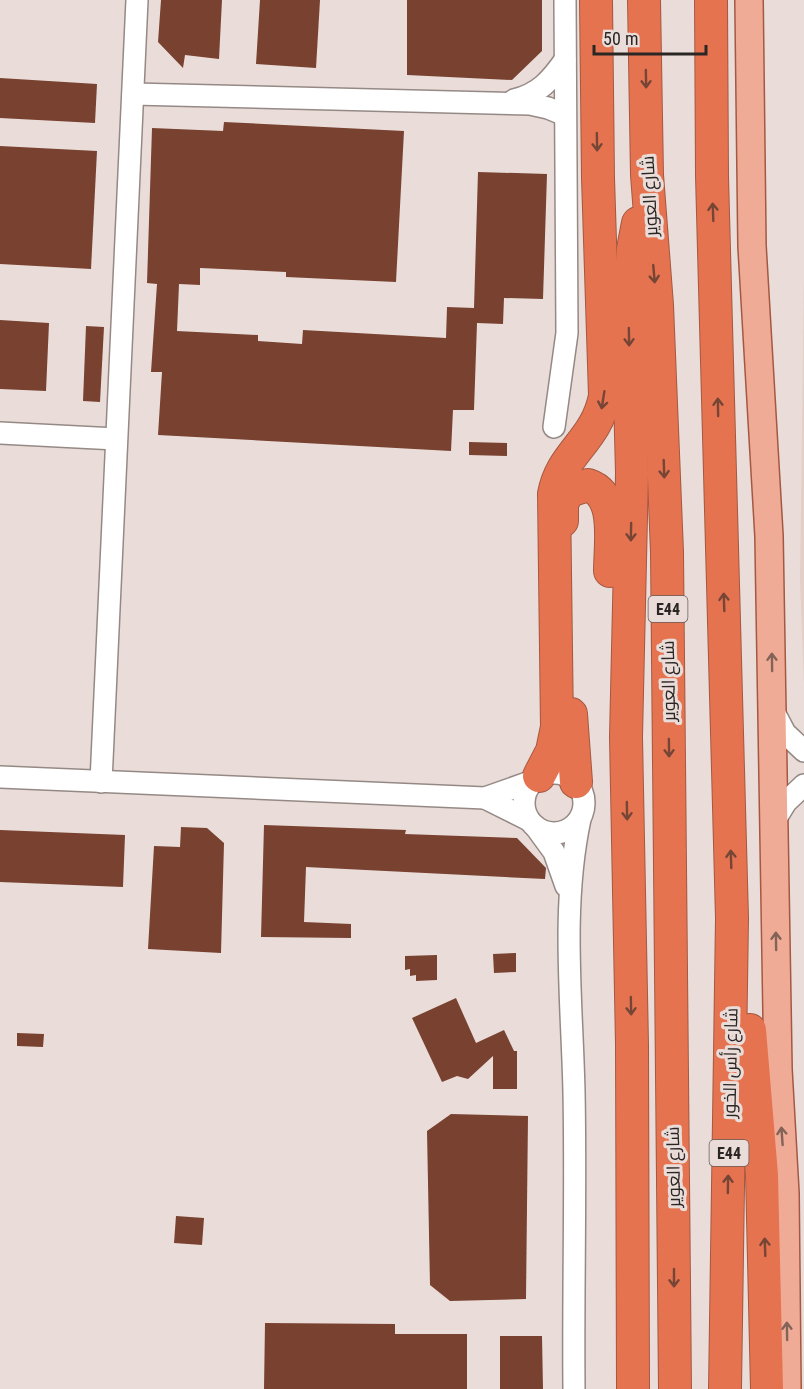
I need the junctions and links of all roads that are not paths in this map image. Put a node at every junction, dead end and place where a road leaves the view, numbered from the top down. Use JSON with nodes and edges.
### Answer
{"nodes":[{"id":1,"x":137,"y":0,"type":"edge"},
{"id":2,"x":565,"y":0,"type":"edge"},
{"id":3,"x":596,"y":0,"type":"edge"},
{"id":4,"x":644,"y":0,"type":"edge"},
{"id":5,"x":711,"y":0,"type":"edge"},
{"id":6,"x":749,"y":0,"type":"edge"},
{"id":7,"x":565,"y":60,"type":"junction"},
{"id":8,"x":133,"y":94,"type":"junction"},
{"id":9,"x":490,"y":105,"type":"junction"},
{"id":10,"x":565,"y":115,"type":"junction"},
{"id":11,"x":566,"y":140,"type":"junction"},
{"id":12,"x":647,"y":175,"type":"junction"},
{"id":13,"x":554,"y":428,"type":"dead end"},
{"id":14,"x":0,"y":433,"type":"edge"},
{"id":15,"x":116,"y":439,"type":"junction"},
{"id":16,"x":627,"y":680,"type":"junction"},
{"id":17,"x":773,"y":710,"type":"junction"},
{"id":18,"x":804,"y":750,"type":"edge"},
{"id":19,"x":0,"y":777,"type":"edge"},
{"id":20,"x":536,"y":778,"type":"junction"},
{"id":21,"x":101,"y":782,"type":"junction"},
{"id":22,"x":576,"y":782,"type":"junction"},
{"id":23,"x":804,"y":785,"type":"edge"},
{"id":24,"x":485,"y":798,"type":"junction"},
{"id":25,"x":580,"y":819,"type":"junction"},
{"id":26,"x":775,"y":820,"type":"junction"},
{"id":27,"x":532,"y":823,"type":"junction"},
{"id":28,"x":569,"y":906,"type":"junction"},
{"id":29,"x":732,"y":918,"type":"junction"},
{"id":30,"x":632,"y":1347,"type":"junction"},
{"id":31,"x":574,"y":1389,"type":"edge"},
{"id":32,"x":627,"y":1389,"type":"edge"},
{"id":33,"x":633,"y":1389,"type":"edge"},
{"id":34,"x":675,"y":1389,"type":"edge"},
{"id":35,"x":725,"y":1389,"type":"edge"},
{"id":36,"x":767,"y":1389,"type":"edge"},
{"id":37,"x":787,"y":1389,"type":"edge"}],
"edges":[{"from":1,"to":8,"type":"street"},
{"from":2,"to":7,"type":"street"},
{"from":3,"to":20,"type":"highway","one_way":true},
{"from":4,"to":12,"type":"highway","name":"شارع العوير","number":"E44","one_way":true},
{"from":29,"to":5,"type":"highway","number":"E44","one_way":true},
{"from":17,"to":6,"type":"main road","one_way":true},
{"from":7,"to":9,"type":"street"},
{"from":7,"to":10,"type":"street"},
{"from":8,"to":9,"type":"street"},
{"from":8,"to":15,"type":"street"},
{"from":9,"to":10,"type":"street"},
{"from":9,"to":11,"type":"street"},
{"from":10,"to":11,"type":"street"},
{"from":11,"to":13,"type":"street"},
{"from":12,"to":16,"type":"highway","one_way":true},
{"from":12,"to":34,"type":"highway","name":"شارع العوير","number":"E44","one_way":true},
{"from":14,"to":15,"type":"street"},
{"from":15,"to":21,"type":"street"},
{"from":16,"to":22,"type":"highway"},
{"from":16,"to":30,"type":"highway","one_way":true},
{"from":17,"to":18,"type":"street"},
{"from":17,"to":26,"type":"main road"},
{"from":19,"to":21,"type":"street"},
{"from":20,"to":22,"type":"street"},
{"from":20,"to":24,"type":"street"},
{"from":20,"to":27,"type":"street"},
{"from":21,"to":24,"type":"street"},
{"from":22,"to":25,"type":"street"},
{"from":23,"to":26,"type":"street"},
{"from":24,"to":27,"type":"street"},
{"from":25,"to":27,"type":"street"},
{"from":25,"to":28,"type":"street"},
{"from":37,"to":26,"type":"main road","one_way":true},
{"from":27,"to":28,"type":"street"},
{"from":28,"to":31,"type":"street"},
{"from":35,"to":29,"type":"highway","name":"شارع رأس الخور","number":"E44","one_way":true},
{"from":36,"to":29,"type":"highway","one_way":true},
{"from":30,"to":32,"type":"highway"},
{"from":30,"to":33,"type":"highway"}]}
